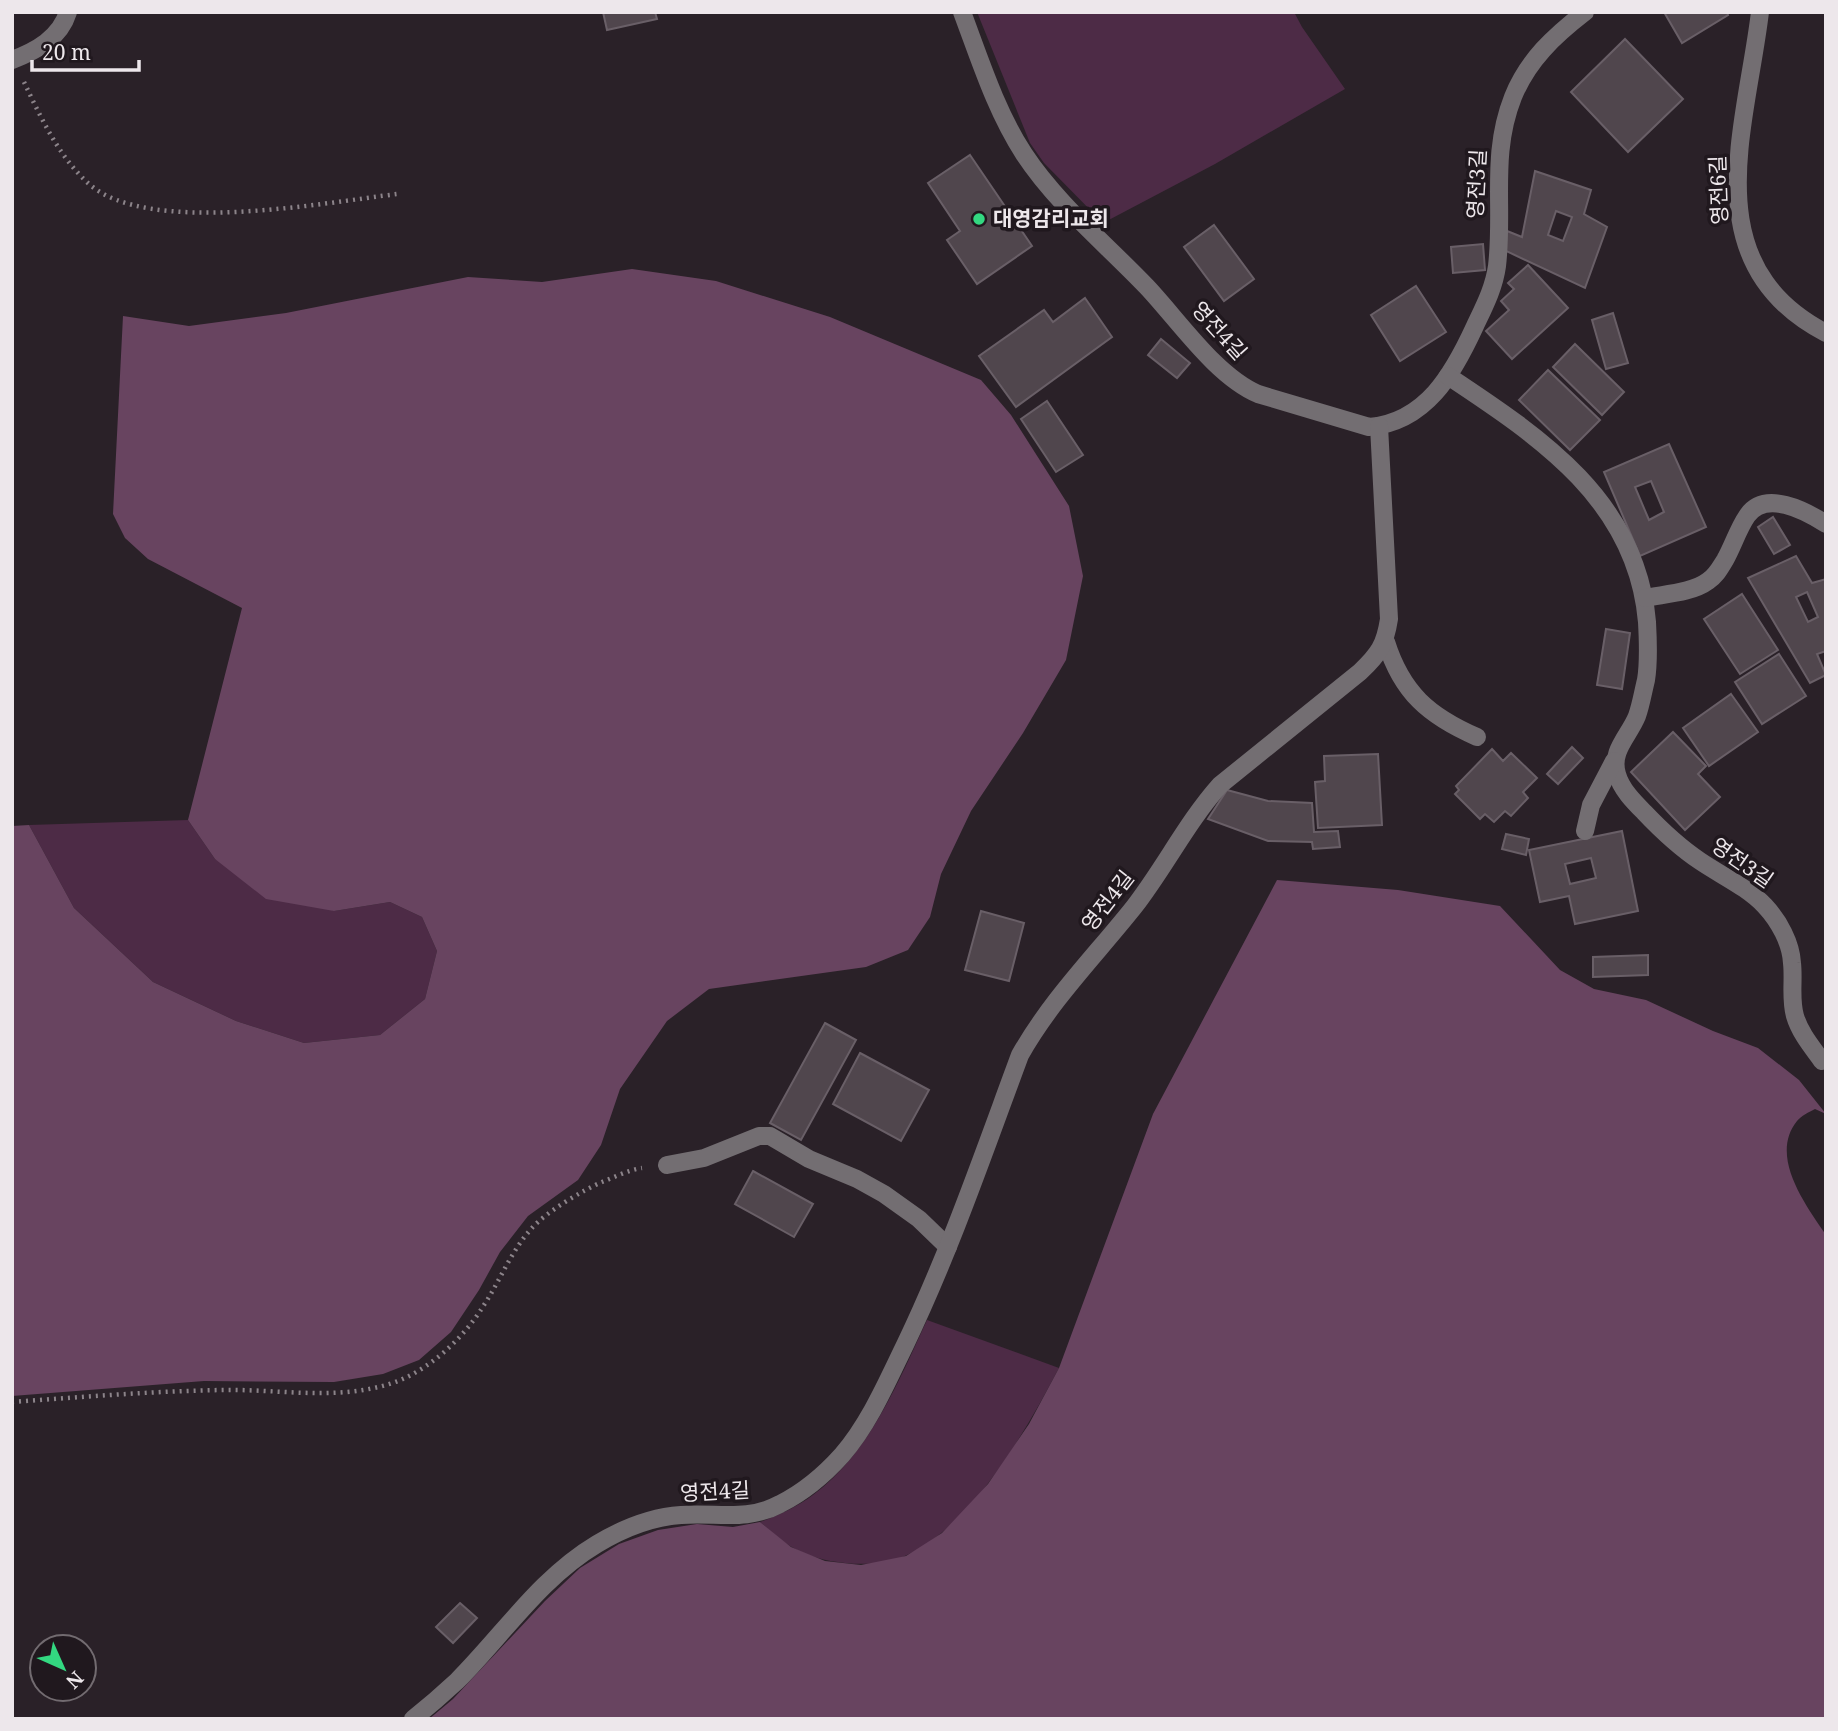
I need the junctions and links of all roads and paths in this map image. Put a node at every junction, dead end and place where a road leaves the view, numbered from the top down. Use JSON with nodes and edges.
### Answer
{"nodes":[{"id":1,"x":68,"y":12,"type":"edge"},
{"id":2,"x":962,"y":12,"type":"edge"},
{"id":3,"x":1585,"y":12,"type":"edge"},
{"id":4,"x":1760,"y":12,"type":"edge"},
{"id":5,"x":13,"y":60,"type":"edge"},
{"id":6,"x":397,"y":194,"type":"dead end"},
{"id":7,"x":1826,"y":333,"type":"edge"},
{"id":8,"x":1448,"y":376,"type":"junction"},
{"id":9,"x":1379,"y":426,"type":"junction"},
{"id":10,"x":1826,"y":524,"type":"edge"},
{"id":11,"x":1645,"y":598,"type":"junction"},
{"id":12,"x":1385,"y":642,"type":"junction"},
{"id":13,"x":1477,"y":737,"type":"dead end"},
{"id":14,"x":1614,"y":761,"type":"junction"},
{"id":15,"x":1585,"y":831,"type":"dead end"},
{"id":16,"x":1822,"y":1061,"type":"dead end"},
{"id":17,"x":667,"y":1165,"type":"joint"},
{"id":18,"x":948,"y":1247,"type":"junction"},
{"id":19,"x":12,"y":1402,"type":"edge"},
{"id":20,"x":413,"y":1719,"type":"edge"}],
"edges":[{"from":1,"to":5,"type":"street"},
{"from":2,"to":9,"type":"street","name":"영전4길"},
{"from":3,"to":8,"type":"street","name":"영전3길"},
{"from":4,"to":7,"type":"street","name":"영전6길"},
{"from":5,"to":6,"type":"path"},
{"from":8,"to":9,"type":"street","name":"영전3길"},
{"from":8,"to":11,"type":"street"},
{"from":9,"to":12,"type":"street"},
{"from":10,"to":11,"type":"street"},
{"from":11,"to":14,"type":"street"},
{"from":12,"to":13,"type":"street"},
{"from":12,"to":18,"type":"street","name":"영전4길"},
{"from":14,"to":15,"type":"street"},
{"from":14,"to":16,"type":"street","name":"영전3길"},
{"from":17,"to":18,"type":"street"},
{"from":17,"to":19,"type":"path"},
{"from":18,"to":20,"type":"street","name":"영전4길"}]}
